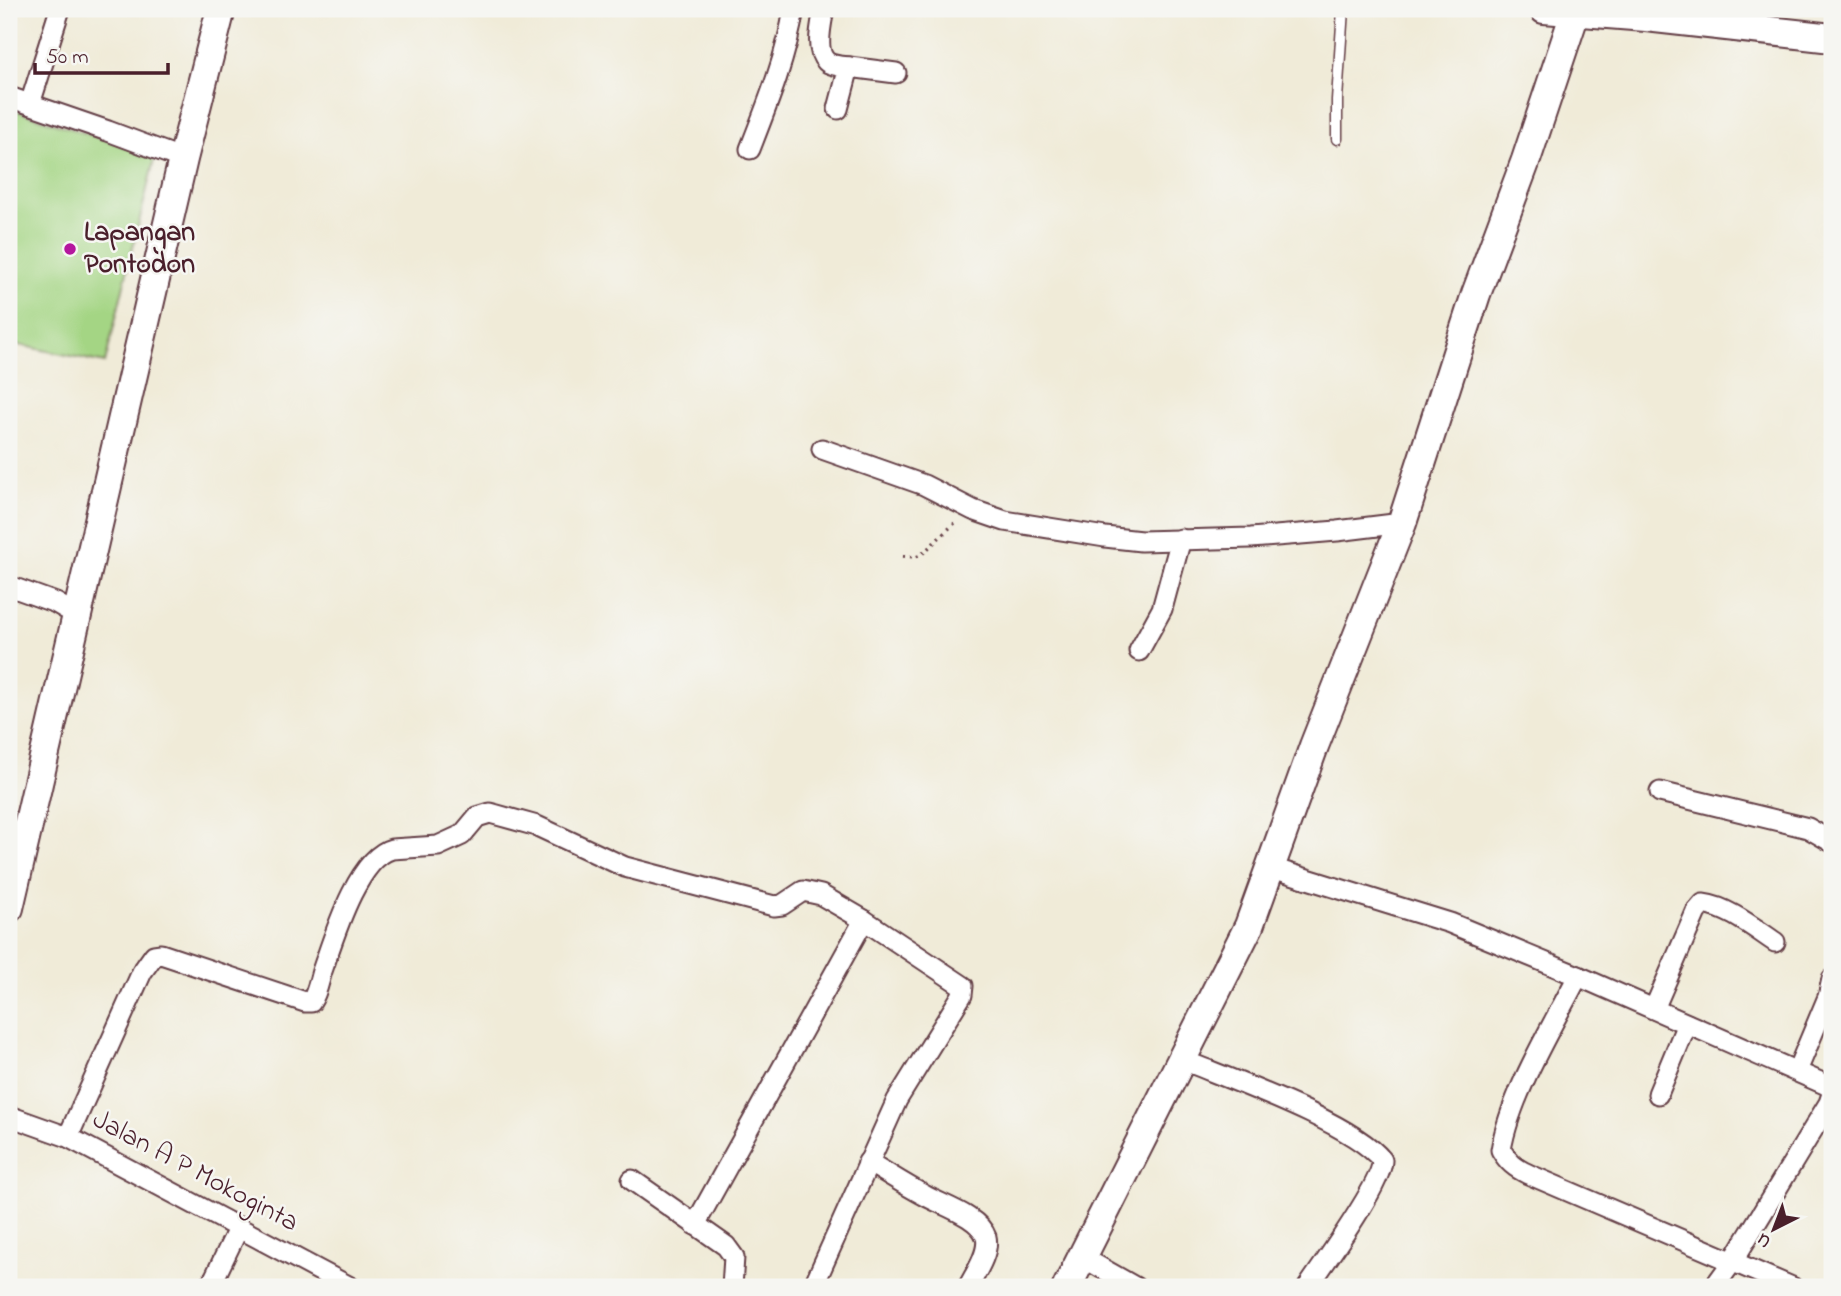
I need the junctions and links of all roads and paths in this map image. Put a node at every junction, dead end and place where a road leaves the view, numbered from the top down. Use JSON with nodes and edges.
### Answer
{"nodes":[{"id":1,"x":60,"y":9,"type":"edge"},
{"id":2,"x":221,"y":9,"type":"edge"},
{"id":3,"x":794,"y":9,"type":"edge"},
{"id":4,"x":824,"y":9,"type":"edge"},
{"id":5,"x":1343,"y":9,"type":"edge"},
{"id":6,"x":1544,"y":9,"type":"edge"},
{"id":7,"x":1575,"y":13,"type":"junction"},
{"id":8,"x":1832,"y":38,"type":"edge"},
{"id":9,"x":849,"y":66,"type":"junction"},
{"id":10,"x":896,"y":73,"type":"dead end"},
{"id":11,"x":9,"y":97,"type":"edge"},
{"id":12,"x":30,"y":104,"type":"junction"},
{"id":13,"x":838,"y":109,"type":"dead end"},
{"id":14,"x":1337,"y":139,"type":"dead end"},
{"id":15,"x":750,"y":149,"type":"dead end"},
{"id":16,"x":183,"y":159,"type":"junction"},
{"id":17,"x":822,"y":449,"type":"dead end"},
{"id":18,"x":973,"y":510,"type":"junction"},
{"id":19,"x":1402,"y":523,"type":"junction"},
{"id":20,"x":1181,"y":539,"type":"junction"},
{"id":21,"x":903,"y":556,"type":"dead end"},
{"id":22,"x":9,"y":586,"type":"edge"},
{"id":23,"x":78,"y":616,"type":"junction"},
{"id":24,"x":1139,"y":651,"type":"dead end"},
{"id":25,"x":1660,"y":792,"type":"dead end"},
{"id":26,"x":1832,"y":842,"type":"edge"},
{"id":27,"x":1272,"y":868,"type":"junction"},
{"id":28,"x":9,"y":908,"type":"edge"},
{"id":29,"x":864,"y":920,"type":"junction"},
{"id":30,"x":1775,"y":942,"type":"dead end"},
{"id":31,"x":1578,"y":976,"type":"junction"},
{"id":32,"x":1832,"y":979,"type":"edge"},
{"id":33,"x":1654,"y":1009,"type":"junction"},
{"id":34,"x":1687,"y":1024,"type":"junction"},
{"id":35,"x":1183,"y":1060,"type":"junction"},
{"id":36,"x":1832,"y":1069,"type":"edge"},
{"id":37,"x":1804,"y":1074,"type":"junction"},
{"id":38,"x":1658,"y":1094,"type":"dead end"},
{"id":39,"x":9,"y":1116,"type":"edge"},
{"id":40,"x":68,"y":1137,"type":"junction"},
{"id":41,"x":868,"y":1162,"type":"junction"},
{"id":42,"x":632,"y":1180,"type":"dead end"},
{"id":43,"x":695,"y":1225,"type":"junction"},
{"id":44,"x":239,"y":1227,"type":"junction"},
{"id":45,"x":1082,"y":1256,"type":"junction"},
{"id":46,"x":1733,"y":1261,"type":"junction"},
{"id":47,"x":210,"y":1287,"type":"edge"},
{"id":48,"x":350,"y":1287,"type":"edge"},
{"id":49,"x":732,"y":1287,"type":"edge"},
{"id":50,"x":813,"y":1287,"type":"edge"},
{"id":51,"x":968,"y":1287,"type":"edge"},
{"id":52,"x":1067,"y":1287,"type":"edge"},
{"id":53,"x":1135,"y":1287,"type":"edge"},
{"id":54,"x":1308,"y":1287,"type":"edge"},
{"id":55,"x":1714,"y":1287,"type":"edge"},
{"id":56,"x":1792,"y":1287,"type":"edge"}],
"edges":[{"from":1,"to":12,"type":"street"},
{"from":2,"to":16,"type":"street"},
{"from":3,"to":15,"type":"street"},
{"from":4,"to":9,"type":"street"},
{"from":5,"to":14,"type":"lane"},
{"from":6,"to":7,"type":"street"},
{"from":7,"to":8,"type":"street"},
{"from":7,"to":19,"type":"street"},
{"from":9,"to":10,"type":"street"},
{"from":9,"to":13,"type":"street"},
{"from":11,"to":12,"type":"street"},
{"from":12,"to":16,"type":"street"},
{"from":16,"to":23,"type":"street"},
{"from":17,"to":18,"type":"street"},
{"from":18,"to":20,"type":"street"},
{"from":18,"to":21,"type":"path"},
{"from":19,"to":20,"type":"street"},
{"from":19,"to":27,"type":"street"},
{"from":20,"to":24,"type":"street"},
{"from":22,"to":23,"type":"street"},
{"from":23,"to":28,"type":"street"},
{"from":25,"to":26,"type":"street"},
{"from":27,"to":31,"type":"street"},
{"from":27,"to":35,"type":"street"},
{"from":29,"to":40,"type":"street"},
{"from":29,"to":41,"type":"street"},
{"from":29,"to":43,"type":"street"},
{"from":30,"to":33,"type":"street"},
{"from":31,"to":33,"type":"street"},
{"from":31,"to":46,"type":"street"},
{"from":32,"to":37,"type":"street"},
{"from":33,"to":34,"type":"street"},
{"from":34,"to":37,"type":"street"},
{"from":34,"to":38,"type":"street"},
{"from":35,"to":45,"type":"street"},
{"from":35,"to":54,"type":"street"},
{"from":36,"to":37,"type":"street"},
{"from":37,"to":46,"type":"street"},
{"from":39,"to":40,"type":"street","name":"Jalan A P Mokoginta"},
{"from":40,"to":44,"type":"street","name":"Jalan A P Mokoginta"},
{"from":41,"to":50,"type":"street"},
{"from":41,"to":51,"type":"street"},
{"from":42,"to":43,"type":"street"},
{"from":43,"to":49,"type":"street"},
{"from":44,"to":47,"type":"street"},
{"from":44,"to":48,"type":"street","name":"Jalan A P Mokoginta"},
{"from":45,"to":52,"type":"street"},
{"from":45,"to":53,"type":"street"},
{"from":46,"to":55,"type":"street"},
{"from":46,"to":56,"type":"street"}]}
